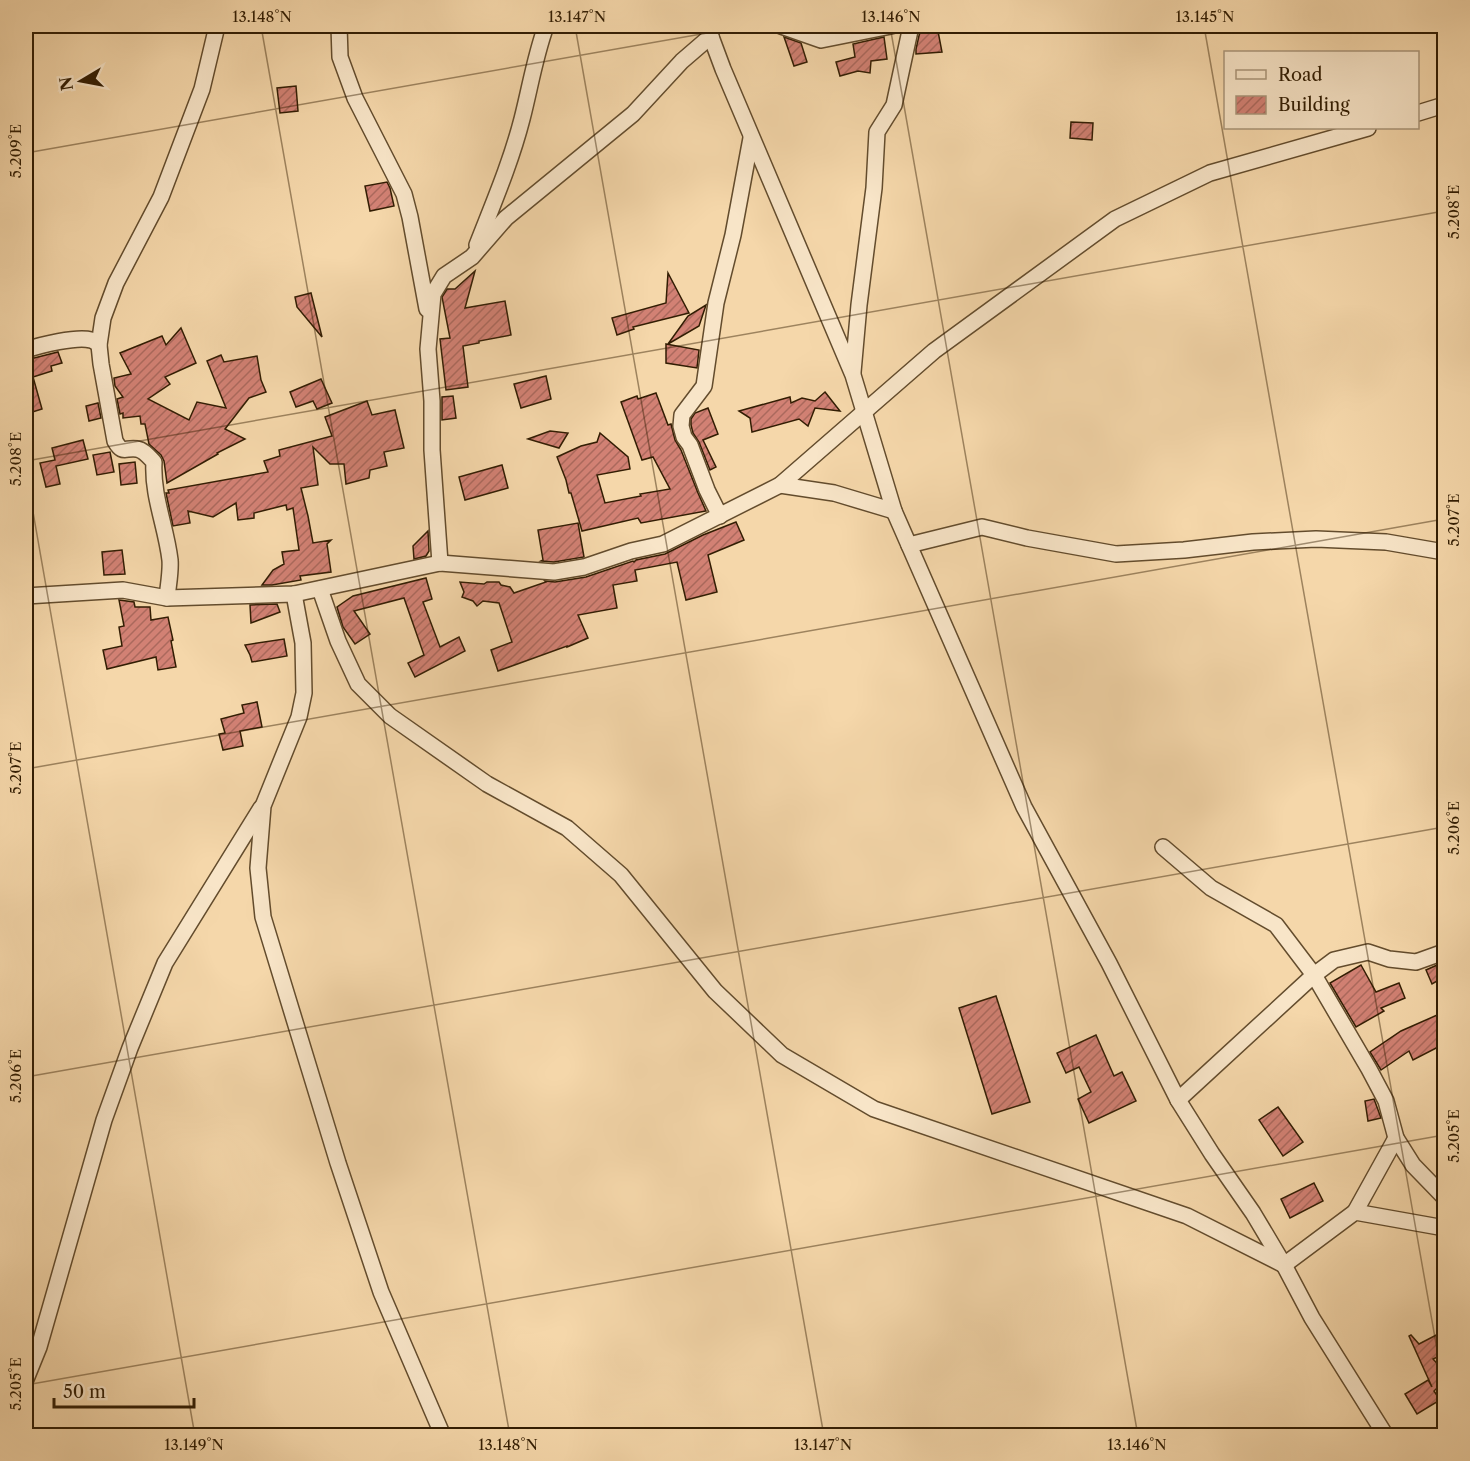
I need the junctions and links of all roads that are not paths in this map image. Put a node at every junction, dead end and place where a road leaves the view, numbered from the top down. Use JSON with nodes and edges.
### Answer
{"nodes":[{"id":1,"x":217,"y":26,"type":"edge"},
{"id":2,"x":339,"y":26,"type":"edge"},
{"id":3,"x":546,"y":26,"type":"edge"},
{"id":4,"x":781,"y":26,"type":"edge"},
{"id":5,"x":891,"y":26,"type":"edge"},
{"id":6,"x":911,"y":26,"type":"edge"},
{"id":7,"x":709,"y":31,"type":"edge"},
{"id":8,"x":1444,"y":105,"type":"edge"},
{"id":9,"x":1419,"y":113,"type":"edge"},
{"id":10,"x":1364,"y":129,"type":"edge"},
{"id":11,"x":752,"y":137,"type":"junction"},
{"id":12,"x":472,"y":256,"type":"junction"},
{"id":13,"x":430,"y":330,"type":"junction"},
{"id":14,"x":99,"y":345,"type":"junction"},
{"id":15,"x":26,"y":350,"type":"edge"},
{"id":16,"x":853,"y":375,"type":"junction"},
{"id":17,"x":864,"y":413,"type":"junction"},
{"id":18,"x":780,"y":485,"type":"junction"},
{"id":19,"x":894,"y":511,"type":"junction"},
{"id":20,"x":720,"y":516,"type":"junction"},
{"id":21,"x":909,"y":545,"type":"junction"},
{"id":22,"x":1444,"y":552,"type":"edge"},
{"id":23,"x":440,"y":563,"type":"junction"},
{"id":24,"x":320,"y":589,"type":"junction"},
{"id":25,"x":294,"y":594,"type":"junction"},
{"id":26,"x":26,"y":596,"type":"edge"},
{"id":27,"x":167,"y":598,"type":"junction"},
{"id":28,"x":262,"y":806,"type":"junction"},
{"id":29,"x":1163,"y":847,"type":"dead end"},
{"id":30,"x":1444,"y":952,"type":"edge"},
{"id":31,"x":1314,"y":975,"type":"junction"},
{"id":32,"x":1178,"y":1100,"type":"junction"},
{"id":33,"x":1396,"y":1138,"type":"junction"},
{"id":34,"x":1444,"y":1197,"type":"edge"},
{"id":35,"x":1355,"y":1212,"type":"junction"},
{"id":36,"x":1444,"y":1230,"type":"edge"},
{"id":37,"x":1284,"y":1265,"type":"junction"},
{"id":38,"x":26,"y":1379,"type":"edge"},
{"id":39,"x":442,"y":1436,"type":"edge"},
{"id":40,"x":1386,"y":1436,"type":"edge"}],
"edges":[{"from":1,"to":14,"type":"street"},
{"from":2,"to":13,"type":"street"},
{"from":3,"to":12,"type":"street"},
{"from":4,"to":5,"type":"street"},
{"from":6,"to":16,"type":"street"},
{"from":7,"to":11,"type":"street"},
{"from":7,"to":12,"type":"street"},
{"from":8,"to":9,"type":"street"},
{"from":10,"to":17,"type":"street"},
{"from":11,"to":16,"type":"street"},
{"from":11,"to":20,"type":"street"},
{"from":12,"to":13,"type":"street"},
{"from":13,"to":23,"type":"street"},
{"from":14,"to":15,"type":"street"},
{"from":14,"to":27,"type":"street"},
{"from":16,"to":17,"type":"street"},
{"from":17,"to":18,"type":"street"},
{"from":17,"to":19,"type":"street"},
{"from":18,"to":19,"type":"street"},
{"from":18,"to":20,"type":"street"},
{"from":19,"to":21,"type":"street"},
{"from":20,"to":23,"type":"street"},
{"from":21,"to":22,"type":"street"},
{"from":21,"to":32,"type":"street"},
{"from":23,"to":24,"type":"street"},
{"from":24,"to":25,"type":"street"},
{"from":24,"to":37,"type":"street"},
{"from":25,"to":27,"type":"street"},
{"from":25,"to":28,"type":"street"},
{"from":26,"to":27,"type":"street"},
{"from":28,"to":38,"type":"street"},
{"from":28,"to":39,"type":"street"},
{"from":29,"to":31,"type":"street"},
{"from":30,"to":31,"type":"street"},
{"from":31,"to":32,"type":"street"},
{"from":31,"to":33,"type":"street"},
{"from":32,"to":37,"type":"street"},
{"from":33,"to":34,"type":"street"},
{"from":33,"to":35,"type":"street"},
{"from":35,"to":36,"type":"street"},
{"from":35,"to":37,"type":"street"},
{"from":37,"to":40,"type":"street"}]}
